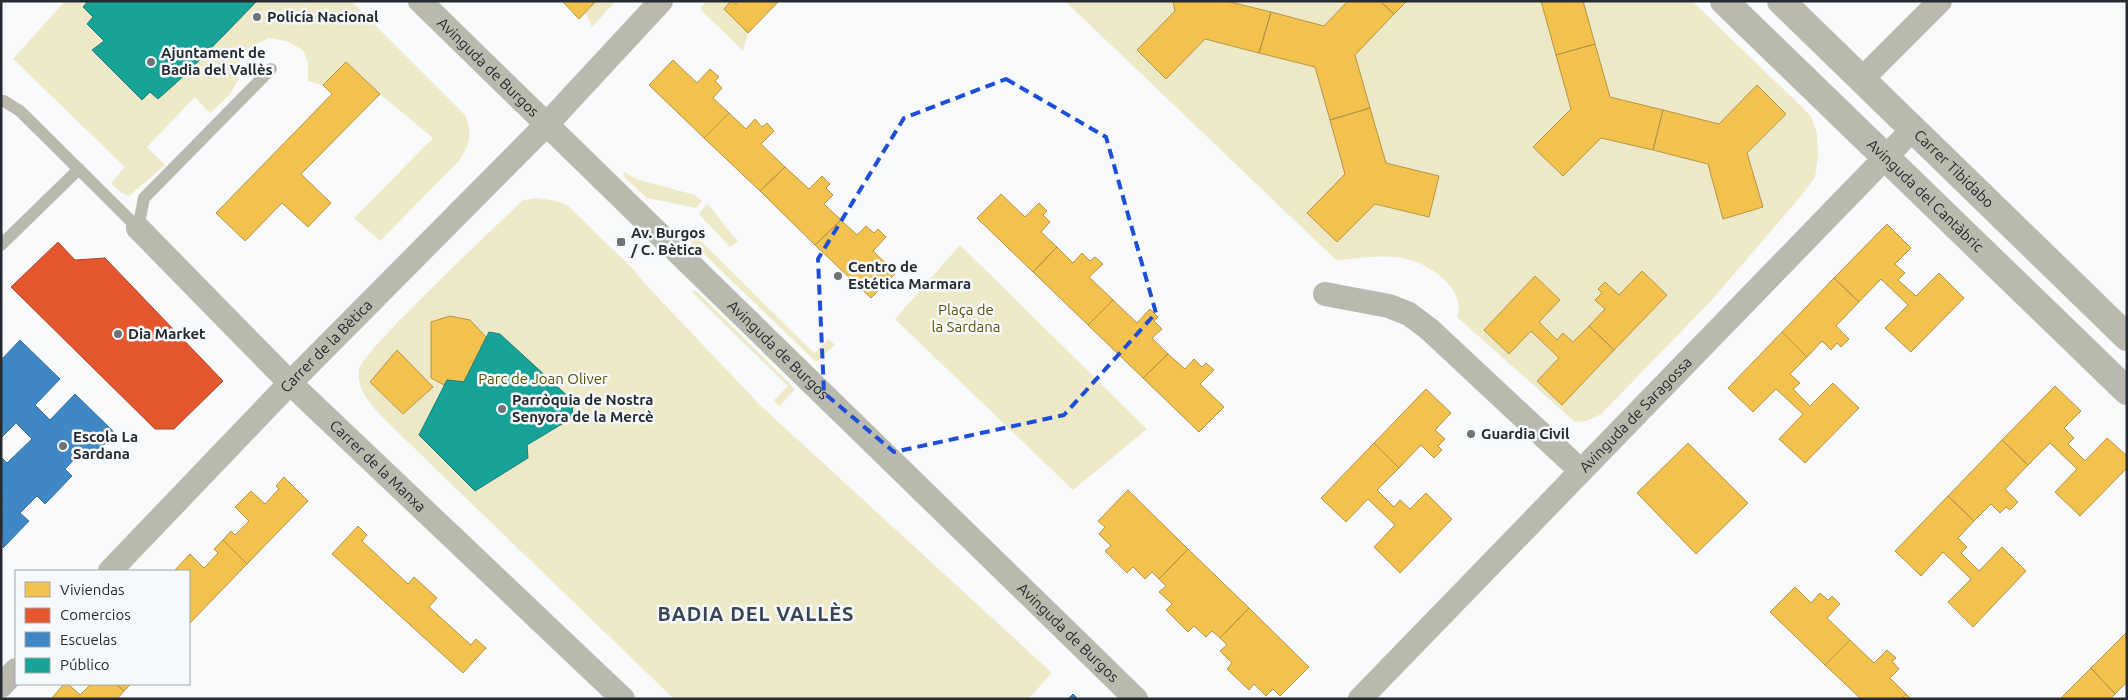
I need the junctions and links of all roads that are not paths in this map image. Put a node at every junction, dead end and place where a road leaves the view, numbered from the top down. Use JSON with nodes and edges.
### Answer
{"nodes":[{"id":1,"x":420,"y":1,"type":"edge"},
{"id":2,"x":661,"y":1,"type":"edge"},
{"id":3,"x":1724,"y":1,"type":"edge"},
{"id":4,"x":1781,"y":1,"type":"edge"},
{"id":5,"x":1940,"y":1,"type":"edge"},
{"id":6,"x":271,"y":70,"type":"dead end"},
{"id":7,"x":1861,"y":80,"type":"junction"},
{"id":8,"x":1,"y":101,"type":"edge"},
{"id":9,"x":547,"y":124,"type":"junction"},
{"id":10,"x":1912,"y":130,"type":"junction"},
{"id":11,"x":1886,"y":158,"type":"junction"},
{"id":12,"x":79,"y":170,"type":"junction"},
{"id":13,"x":138,"y":228,"type":"junction"},
{"id":14,"x":1,"y":245,"type":"edge"},
{"id":15,"x":1326,"y":294,"type":"dead end"},
{"id":16,"x":2127,"y":337,"type":"edge"},
{"id":17,"x":290,"y":384,"type":"junction"},
{"id":18,"x":2127,"y":391,"type":"edge"},
{"id":19,"x":1581,"y":471,"type":"junction"},
{"id":20,"x":111,"y":570,"type":"edge"},
{"id":21,"x":15,"y":671,"type":"edge"},
{"id":22,"x":1,"y":686,"type":"edge"},
{"id":23,"x":623,"y":699,"type":"edge"},
{"id":24,"x":1136,"y":699,"type":"edge"},
{"id":25,"x":1360,"y":699,"type":"edge"}],
"edges":[{"from":1,"to":9,"type":"street","name":"Avinguda de Burgos"},
{"from":2,"to":9,"type":"street","name":"Carrer de la Bètica"},
{"from":3,"to":11,"type":"street","name":"Avinguda del Cantàbric"},
{"from":4,"to":7,"type":"street","name":"Carrer Tibidabo"},
{"from":5,"to":7,"type":"street"},
{"from":6,"to":13,"type":"lane"},
{"from":7,"to":10,"type":"street","name":"Carrer Tibidabo"},
{"from":8,"to":12,"type":"lane"},
{"from":9,"to":17,"type":"street","name":"Carrer de la Bètica"},
{"from":9,"to":24,"type":"street","name":"Avinguda de Burgos"},
{"from":10,"to":11,"type":"street","name":"Avinguda de Saragossa"},
{"from":10,"to":16,"type":"street","name":"Carrer Tibidabo"},
{"from":11,"to":18,"type":"street","name":"Avinguda del Cantàbric"},
{"from":11,"to":19,"type":"street","name":"Avinguda de Saragossa"},
{"from":12,"to":13,"type":"lane"},
{"from":12,"to":14,"type":"lane"},
{"from":13,"to":17,"type":"street","name":"Carrer de la Manxa"},
{"from":15,"to":19,"type":"street"},
{"from":17,"to":20,"type":"street","name":"Carrer de la Bètica"},
{"from":17,"to":23,"type":"street","name":"Carrer de la Manxa"},
{"from":19,"to":25,"type":"street","name":"Avinguda de Saragossa"},
{"from":21,"to":22,"type":"street"}]}
